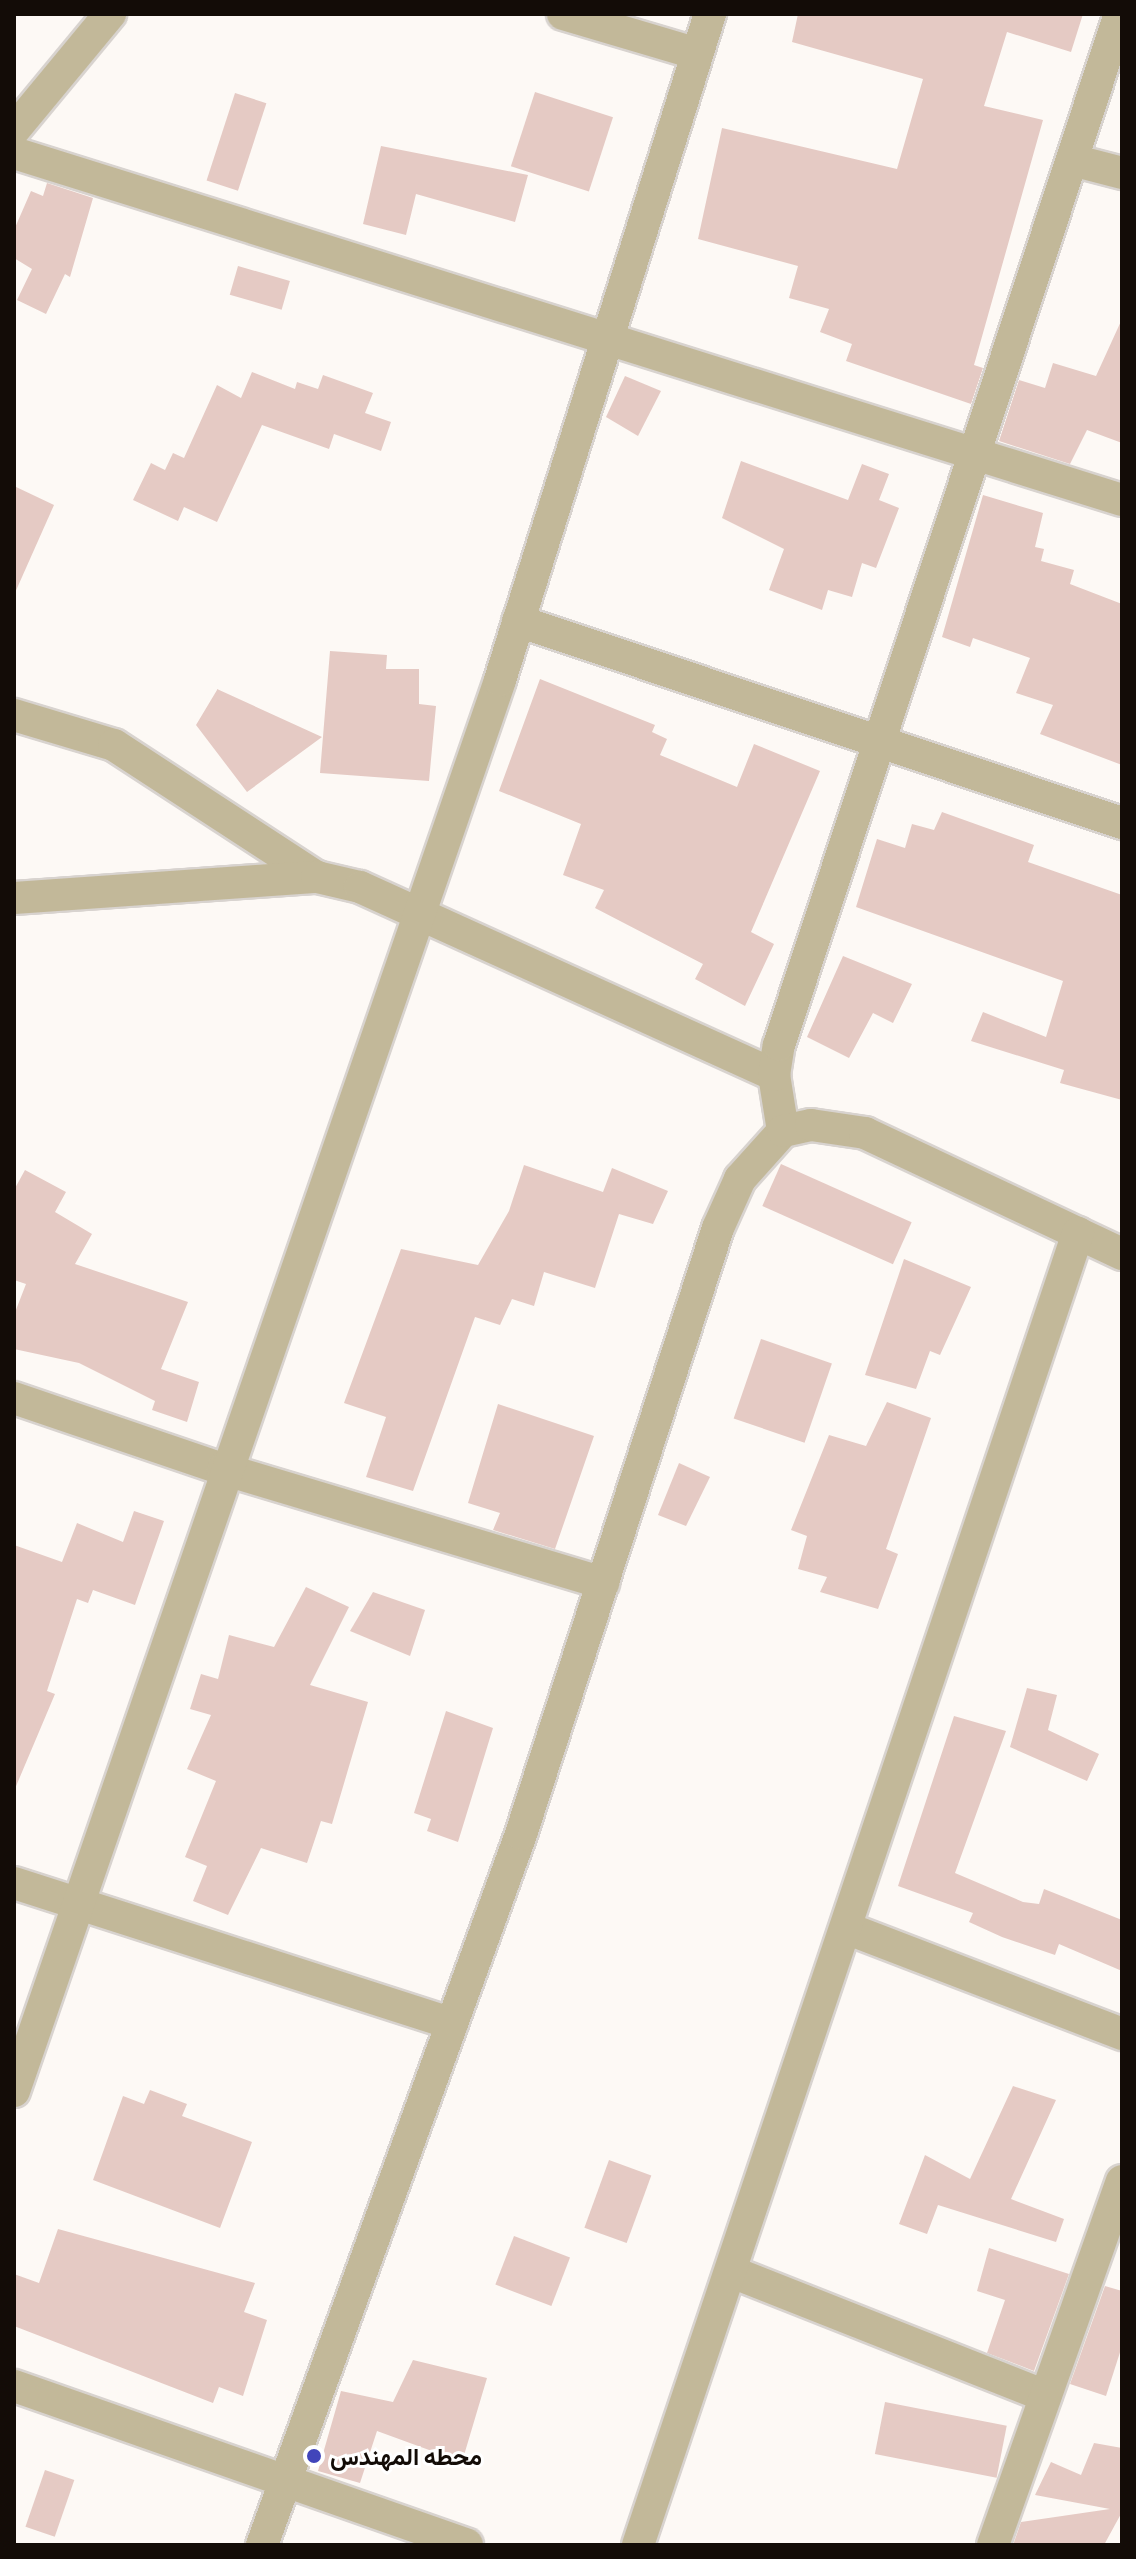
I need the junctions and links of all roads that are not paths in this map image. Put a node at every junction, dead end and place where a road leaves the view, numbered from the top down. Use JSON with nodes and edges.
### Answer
{"nodes":[{"id":1,"x":110,"y":14,"type":"edge"},
{"id":2,"x":563,"y":14,"type":"edge"},
{"id":3,"x":710,"y":14,"type":"edge"},
{"id":4,"x":1120,"y":14,"type":"edge"},
{"id":5,"x":695,"y":53,"type":"junction"},
{"id":6,"x":14,"y":130,"type":"edge"},
{"id":7,"x":14,"y":153,"type":"edge"},
{"id":8,"x":1072,"y":160,"type":"junction"},
{"id":9,"x":1122,"y":173,"type":"edge"},
{"id":10,"x":610,"y":342,"type":"junction"},
{"id":11,"x":971,"y":452,"type":"junction"},
{"id":12,"x":1122,"y":500,"type":"edge"},
{"id":13,"x":518,"y":621,"type":"junction"},
{"id":14,"x":14,"y":715,"type":"edge"},
{"id":15,"x":878,"y":742,"type":"junction"},
{"id":16,"x":1122,"y":823,"type":"edge"},
{"id":17,"x":317,"y":877,"type":"junction"},
{"id":18,"x":14,"y":898,"type":"edge"},
{"id":19,"x":416,"y":912,"type":"junction"},
{"id":20,"x":774,"y":1075,"type":"junction"},
{"id":21,"x":783,"y":1131,"type":"junction"},
{"id":22,"x":1078,"y":1233,"type":"junction"},
{"id":23,"x":1122,"y":1254,"type":"edge"},
{"id":24,"x":14,"y":1398,"type":"edge"},
{"id":25,"x":223,"y":1469,"type":"junction"},
{"id":26,"x":603,"y":1583,"type":"junction"},
{"id":27,"x":14,"y":1883,"type":"edge"},
{"id":28,"x":78,"y":1903,"type":"junction"},
{"id":29,"x":846,"y":1928,"type":"junction"},
{"id":30,"x":452,"y":2024,"type":"junction"},
{"id":31,"x":1122,"y":2034,"type":"edge"},
{"id":32,"x":14,"y":2091,"type":"edge"},
{"id":33,"x":1122,"y":2181,"type":"edge"},
{"id":34,"x":732,"y":2272,"type":"junction"},
{"id":35,"x":14,"y":2386,"type":"edge"},
{"id":36,"x":1045,"y":2396,"type":"junction"},
{"id":37,"x":285,"y":2481,"type":"junction"},
{"id":38,"x":262,"y":2545,"type":"edge"},
{"id":39,"x":467,"y":2545,"type":"edge"},
{"id":40,"x":638,"y":2545,"type":"edge"},
{"id":41,"x":993,"y":2545,"type":"edge"}],
"edges":[{"from":1,"to":6,"type":"street"},
{"from":2,"to":5,"type":"street"},
{"from":3,"to":5,"type":"street"},
{"from":4,"to":8,"type":"street"},
{"from":5,"to":10,"type":"street"},
{"from":7,"to":10,"type":"street"},
{"from":8,"to":9,"type":"street"},
{"from":8,"to":11,"type":"street"},
{"from":10,"to":11,"type":"street"},
{"from":10,"to":13,"type":"street"},
{"from":11,"to":12,"type":"street"},
{"from":11,"to":15,"type":"street"},
{"from":13,"to":15,"type":"street"},
{"from":13,"to":19,"type":"street"},
{"from":14,"to":17,"type":"street"},
{"from":15,"to":16,"type":"street"},
{"from":15,"to":20,"type":"street"},
{"from":17,"to":18,"type":"street"},
{"from":17,"to":19,"type":"street"},
{"from":19,"to":20,"type":"street"},
{"from":19,"to":25,"type":"street"},
{"from":20,"to":21,"type":"street"},
{"from":21,"to":22,"type":"street"},
{"from":21,"to":26,"type":"street"},
{"from":22,"to":23,"type":"street"},
{"from":22,"to":29,"type":"street"},
{"from":24,"to":25,"type":"street"},
{"from":25,"to":26,"type":"street"},
{"from":25,"to":28,"type":"street"},
{"from":26,"to":30,"type":"street"},
{"from":27,"to":28,"type":"street"},
{"from":28,"to":30,"type":"street"},
{"from":28,"to":32,"type":"street"},
{"from":29,"to":31,"type":"street"},
{"from":29,"to":34,"type":"street"},
{"from":30,"to":37,"type":"street"},
{"from":33,"to":36,"type":"street"},
{"from":34,"to":36,"type":"street"},
{"from":34,"to":40,"type":"street"},
{"from":35,"to":37,"type":"street"},
{"from":36,"to":41,"type":"street"},
{"from":37,"to":38,"type":"street"},
{"from":37,"to":39,"type":"street"}]}
